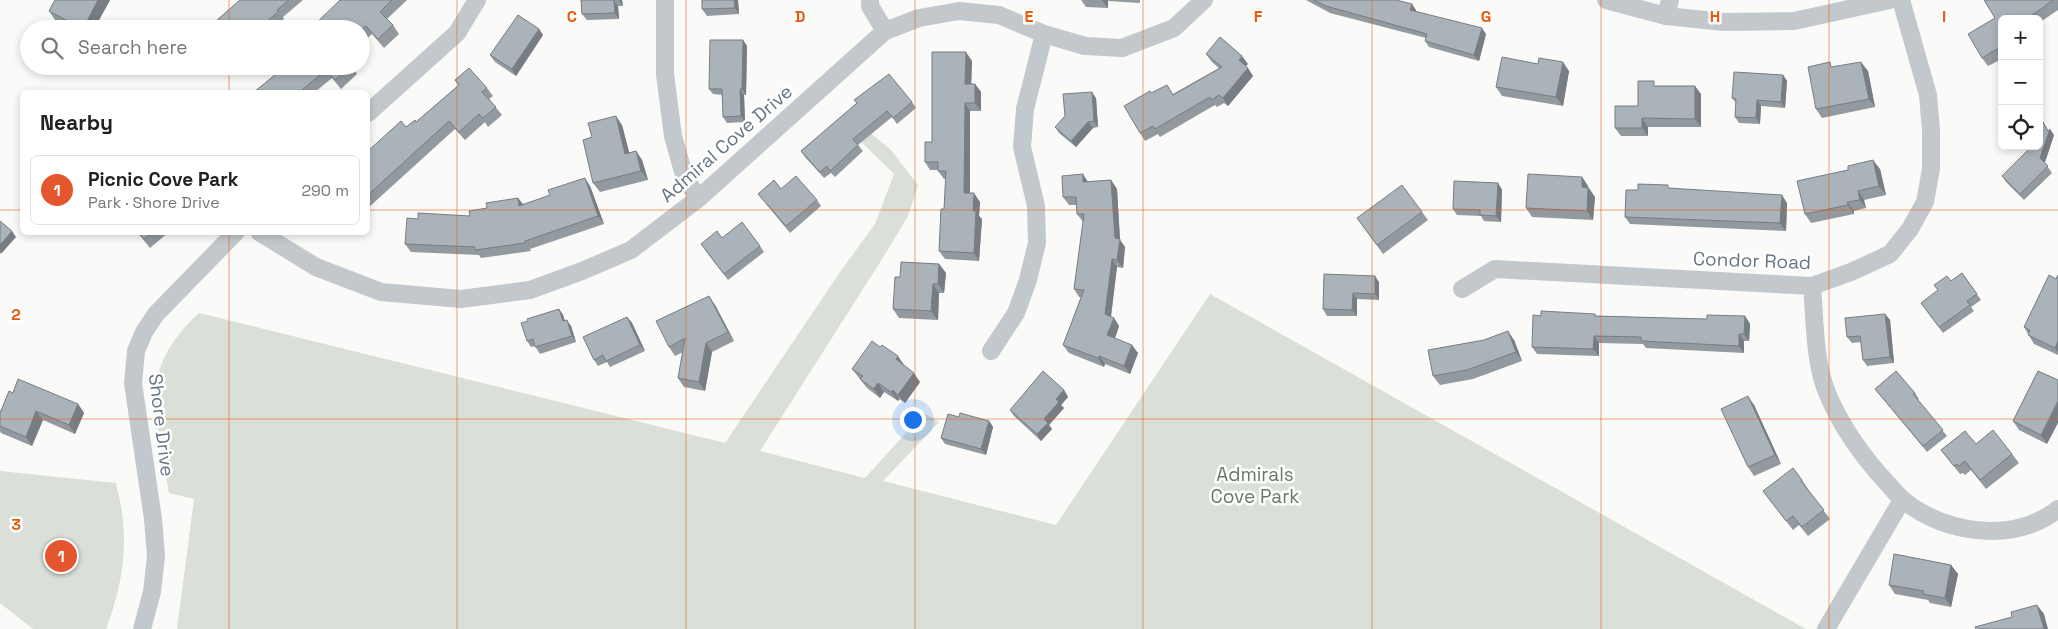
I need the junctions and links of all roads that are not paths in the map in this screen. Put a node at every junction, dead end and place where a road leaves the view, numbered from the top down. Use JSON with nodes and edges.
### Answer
{"nodes":[{"id":1,"x":477,"y":0,"type":"edge"},
{"id":2,"x":665,"y":0,"type":"edge"},
{"id":3,"x":870,"y":0,"type":"edge"},
{"id":4,"x":1204,"y":0,"type":"edge"},
{"id":5,"x":1606,"y":0,"type":"edge"},
{"id":6,"x":1890,"y":0,"type":"edge"},
{"id":7,"x":1901,"y":0,"type":"edge"},
{"id":8,"x":1668,"y":8,"type":"edge"},
{"id":9,"x":885,"y":31,"type":"junction"},
{"id":10,"x":1044,"y":34,"type":"junction"},
{"id":11,"x":370,"y":112,"type":"edge"},
{"id":12,"x":699,"y":198,"type":"junction"},
{"id":13,"x":233,"y":235,"type":"edge"},
{"id":14,"x":264,"y":235,"type":"edge"},
{"id":15,"x":1812,"y":286,"type":"junction"},
{"id":16,"x":1462,"y":289,"type":"dead end"},
{"id":17,"x":991,"y":351,"type":"dead end"},
{"id":18,"x":1902,"y":500,"type":"junction"},
{"id":19,"x":2058,"y":509,"type":"edge"},
{"id":20,"x":142,"y":629,"type":"edge"},
{"id":21,"x":1826,"y":629,"type":"edge"}],
"edges":[{"from":1,"to":11,"type":"street"},
{"from":2,"to":12,"type":"street"},
{"from":3,"to":9,"type":"street"},
{"from":4,"to":10,"type":"street","name":"Admiral Cove Drive"},
{"from":5,"to":8,"type":"street"},
{"from":6,"to":8,"type":"street"},
{"from":7,"to":15,"type":"street","name":"Condor Road"},
{"from":9,"to":10,"type":"street","name":"Admiral Cove Drive"},
{"from":9,"to":12,"type":"street","name":"Admiral Cove Drive"},
{"from":10,"to":17,"type":"street"},
{"from":12,"to":14,"type":"street","name":"Admiral Cove Drive"},
{"from":13,"to":20,"type":"street","name":"Shore Drive"},
{"from":15,"to":16,"type":"street","name":"Condor Road"},
{"from":15,"to":18,"type":"street"},
{"from":18,"to":19,"type":"street"},
{"from":18,"to":21,"type":"street"}]}
